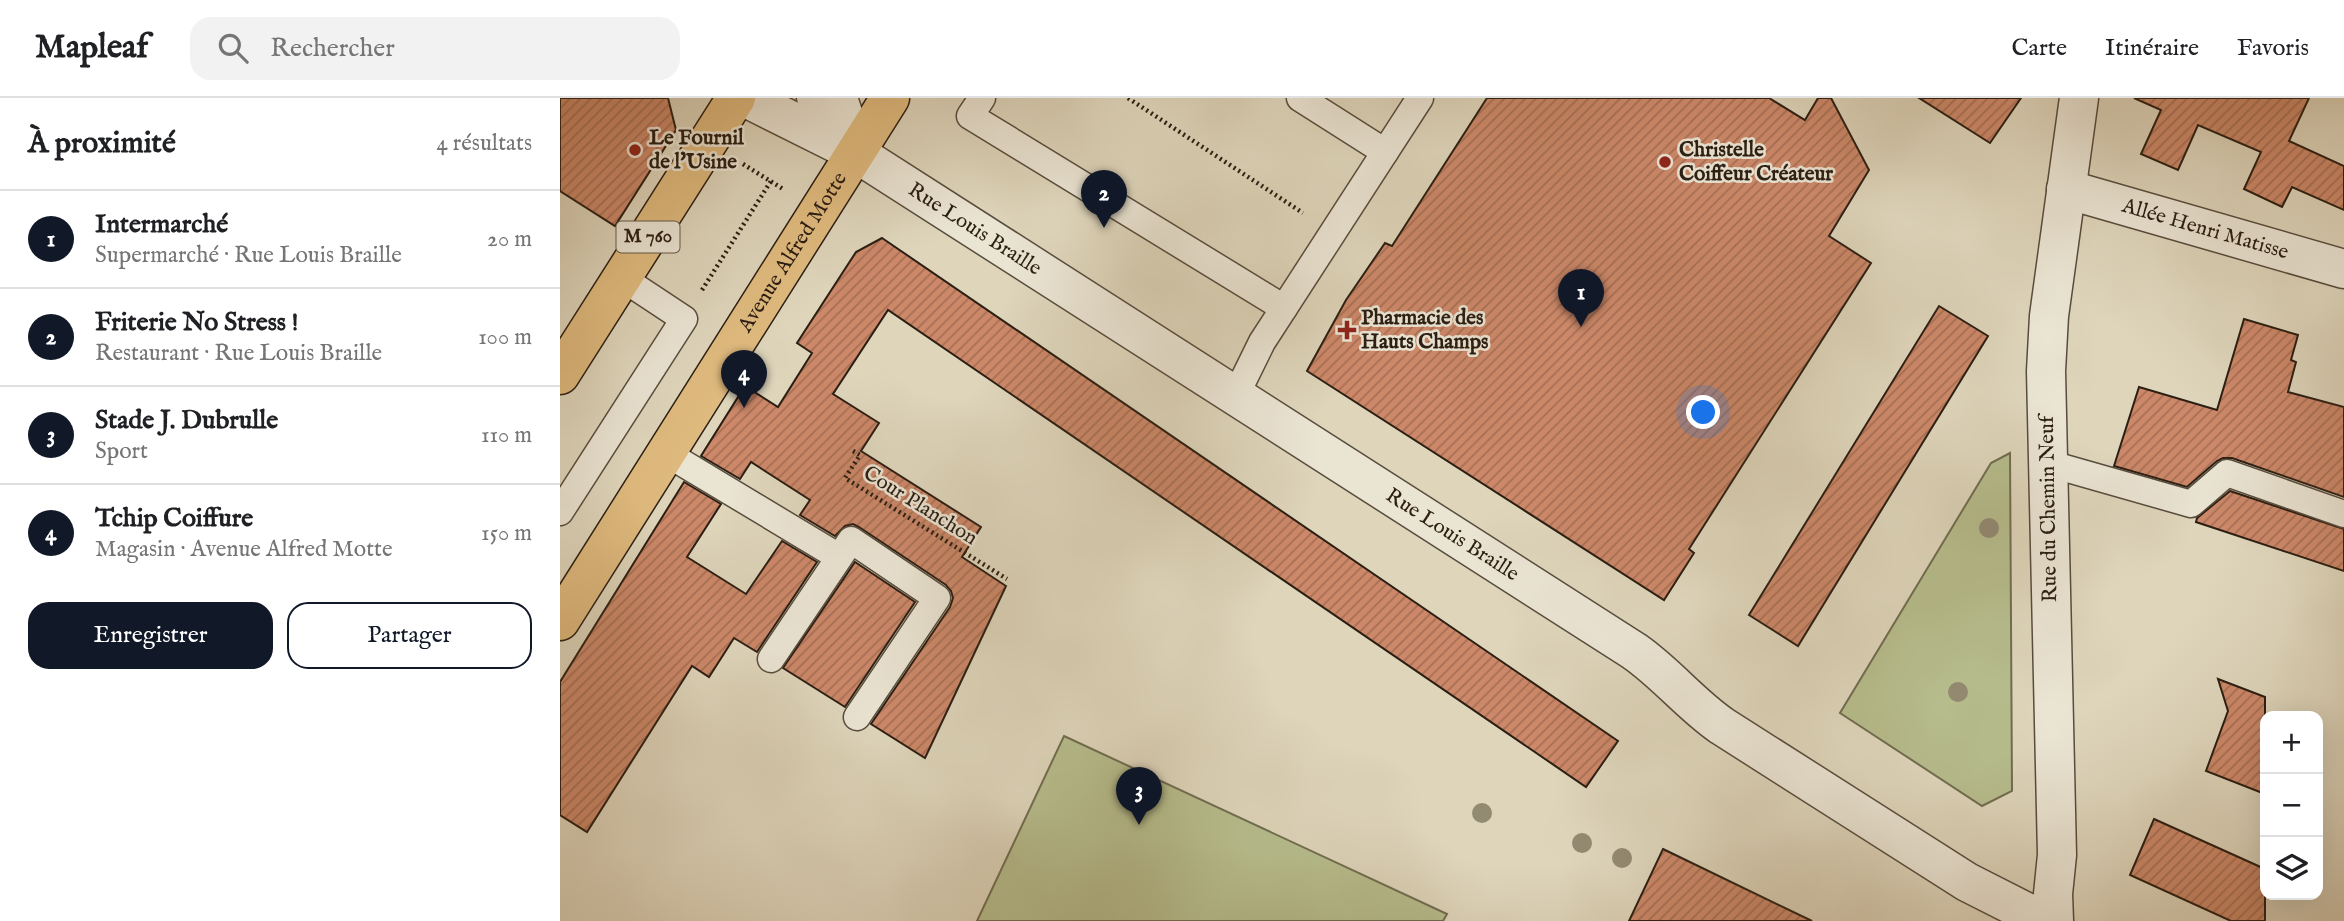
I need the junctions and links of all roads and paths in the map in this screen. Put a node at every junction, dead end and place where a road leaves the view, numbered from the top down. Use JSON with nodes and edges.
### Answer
{"nodes":[{"id":1,"x":736,"y":98,"type":"edge"},
{"id":2,"x":746,"y":98,"type":"edge"},
{"id":3,"x":810,"y":98,"type":"edge"},
{"id":4,"x":838,"y":98,"type":"edge"},
{"id":5,"x":890,"y":98,"type":"edge"},
{"id":6,"x":982,"y":98,"type":"edge"},
{"id":7,"x":1128,"y":98,"type":"edge"},
{"id":8,"x":1300,"y":98,"type":"edge"},
{"id":9,"x":1420,"y":98,"type":"edge"},
{"id":10,"x":2079,"y":98,"type":"edge"},
{"id":11,"x":708,"y":142,"type":"junction"},
{"id":12,"x":1385,"y":152,"type":"junction"},
{"id":13,"x":856,"y":153,"type":"junction"},
{"id":14,"x":771,"y":181,"type":"junction"},
{"id":15,"x":2067,"y":189,"type":"junction"},
{"id":16,"x":819,"y":212,"type":"junction"},
{"id":17,"x":1333,"y":232,"type":"junction"},
{"id":18,"x":2344,"y":269,"type":"edge"},
{"id":19,"x":622,"y":278,"type":"junction"},
{"id":20,"x":1284,"y":309,"type":"junction"},
{"id":21,"x":684,"y":319,"type":"junction"},
{"id":22,"x":560,"y":375,"type":"edge"},
{"id":23,"x":1235,"y":397,"type":"junction"},
{"id":24,"x":853,"y":451,"type":"dead end"},
{"id":25,"x":666,"y":453,"type":"junction"},
{"id":26,"x":2047,"y":463,"type":"junction"},
{"id":27,"x":560,"y":512,"type":"edge"},
{"id":28,"x":2344,"y":514,"type":"edge"},
{"id":29,"x":839,"y":557,"type":"junction"},
{"id":30,"x":1007,"y":579,"type":"dead end"},
{"id":31,"x":560,"y":621,"type":"edge"},
{"id":32,"x":771,"y":659,"type":"dead end"},
{"id":33,"x":857,"y":717,"type":"dead end"},
{"id":34,"x":2044,"y":921,"type":"edge"},
{"id":35,"x":2054,"y":921,"type":"edge"}],
"edges":[{"from":1,"to":11,"type":"main road","number":"M 760"},
{"from":2,"to":13,"type":"street","name":"Rue Louis Braille"},
{"from":3,"to":13,"type":"lane"},
{"from":4,"to":13,"type":"street"},
{"from":5,"to":13,"type":"main road","name":"Avenue Alfred Motte"},
{"from":6,"to":20,"type":"lane"},
{"from":7,"to":17,"type":"path"},
{"from":8,"to":12,"type":"lane"},
{"from":9,"to":12,"type":"lane"},
{"from":10,"to":15,"type":"street","name":"Rue du Chemin Neuf"},
{"from":11,"to":14,"type":"path"},
{"from":11,"to":19,"type":"main road","number":"M 760"},
{"from":12,"to":17,"type":"lane"},
{"from":13,"to":16,"type":"main road","name":"Avenue Alfred Motte"},
{"from":13,"to":23,"type":"street","name":"Rue Louis Braille"},
{"from":14,"to":16,"type":"path"},
{"from":14,"to":21,"type":"path"},
{"from":15,"to":18,"type":"street","name":"Allée Henri Matisse"},
{"from":15,"to":26,"type":"street","name":"Rue du Chemin Neuf"},
{"from":16,"to":25,"type":"main road","name":"Avenue Alfred Motte"},
{"from":17,"to":20,"type":"lane"},
{"from":19,"to":21,"type":"lane"},
{"from":19,"to":22,"type":"main road","number":"M 760"},
{"from":20,"to":23,"type":"lane"},
{"from":21,"to":27,"type":"lane"},
{"from":23,"to":34,"type":"street","name":"Rue Louis Braille"},
{"from":24,"to":30,"type":"path","name":"Cour Planchon"},
{"from":25,"to":29,"type":"lane"},
{"from":25,"to":31,"type":"main road","name":"Avenue Alfred Motte"},
{"from":26,"to":28,"type":"lane"},
{"from":26,"to":35,"type":"street","name":"Rue du Chemin Neuf"},
{"from":29,"to":32,"type":"lane"},
{"from":29,"to":33,"type":"lane"}]}
